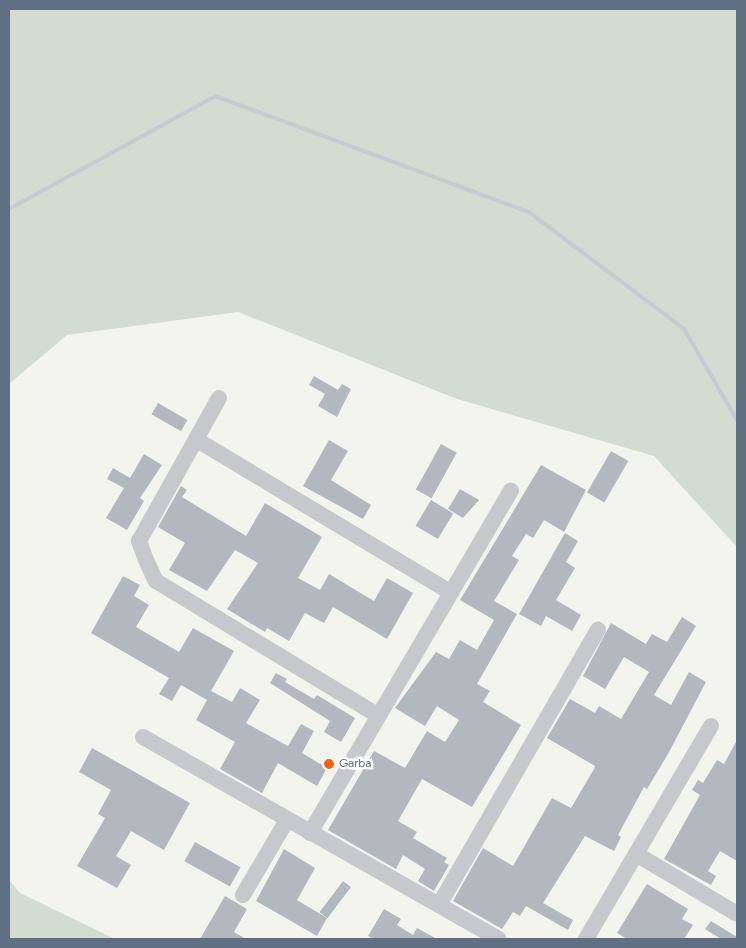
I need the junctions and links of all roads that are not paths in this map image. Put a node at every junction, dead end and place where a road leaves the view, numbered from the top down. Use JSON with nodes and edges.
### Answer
{"nodes":[{"id":1,"x":219,"y":398,"type":"dead end"},
{"id":2,"x":196,"y":440,"type":"junction"},
{"id":3,"x":511,"y":491,"type":"dead end"},
{"id":4,"x":450,"y":592,"type":"junction"},
{"id":5,"x":598,"y":630,"type":"dead end"},
{"id":6,"x":377,"y":715,"type":"junction"},
{"id":7,"x":711,"y":726,"type":"dead end"},
{"id":8,"x":143,"y":737,"type":"dead end"},
{"id":9,"x":287,"y":820,"type":"junction"},
{"id":10,"x":310,"y":833,"type":"junction"},
{"id":11,"x":636,"y":854,"type":"junction"},
{"id":12,"x":243,"y":895,"type":"dead end"},
{"id":13,"x":439,"y":905,"type":"junction"},
{"id":14,"x":737,"y":914,"type":"edge"},
{"id":15,"x":499,"y":939,"type":"edge"},
{"id":16,"x":586,"y":939,"type":"edge"}],
"edges":[{"from":1,"to":2,"type":"street"},
{"from":2,"to":4,"type":"street"},
{"from":2,"to":6,"type":"street"},
{"from":3,"to":4,"type":"street"},
{"from":4,"to":6,"type":"street"},
{"from":5,"to":13,"type":"street"},
{"from":6,"to":10,"type":"street"},
{"from":7,"to":11,"type":"street"},
{"from":8,"to":9,"type":"street"},
{"from":9,"to":10,"type":"street"},
{"from":9,"to":12,"type":"street"},
{"from":10,"to":13,"type":"street"},
{"from":11,"to":14,"type":"street"},
{"from":11,"to":16,"type":"street"},
{"from":13,"to":15,"type":"street"}]}
